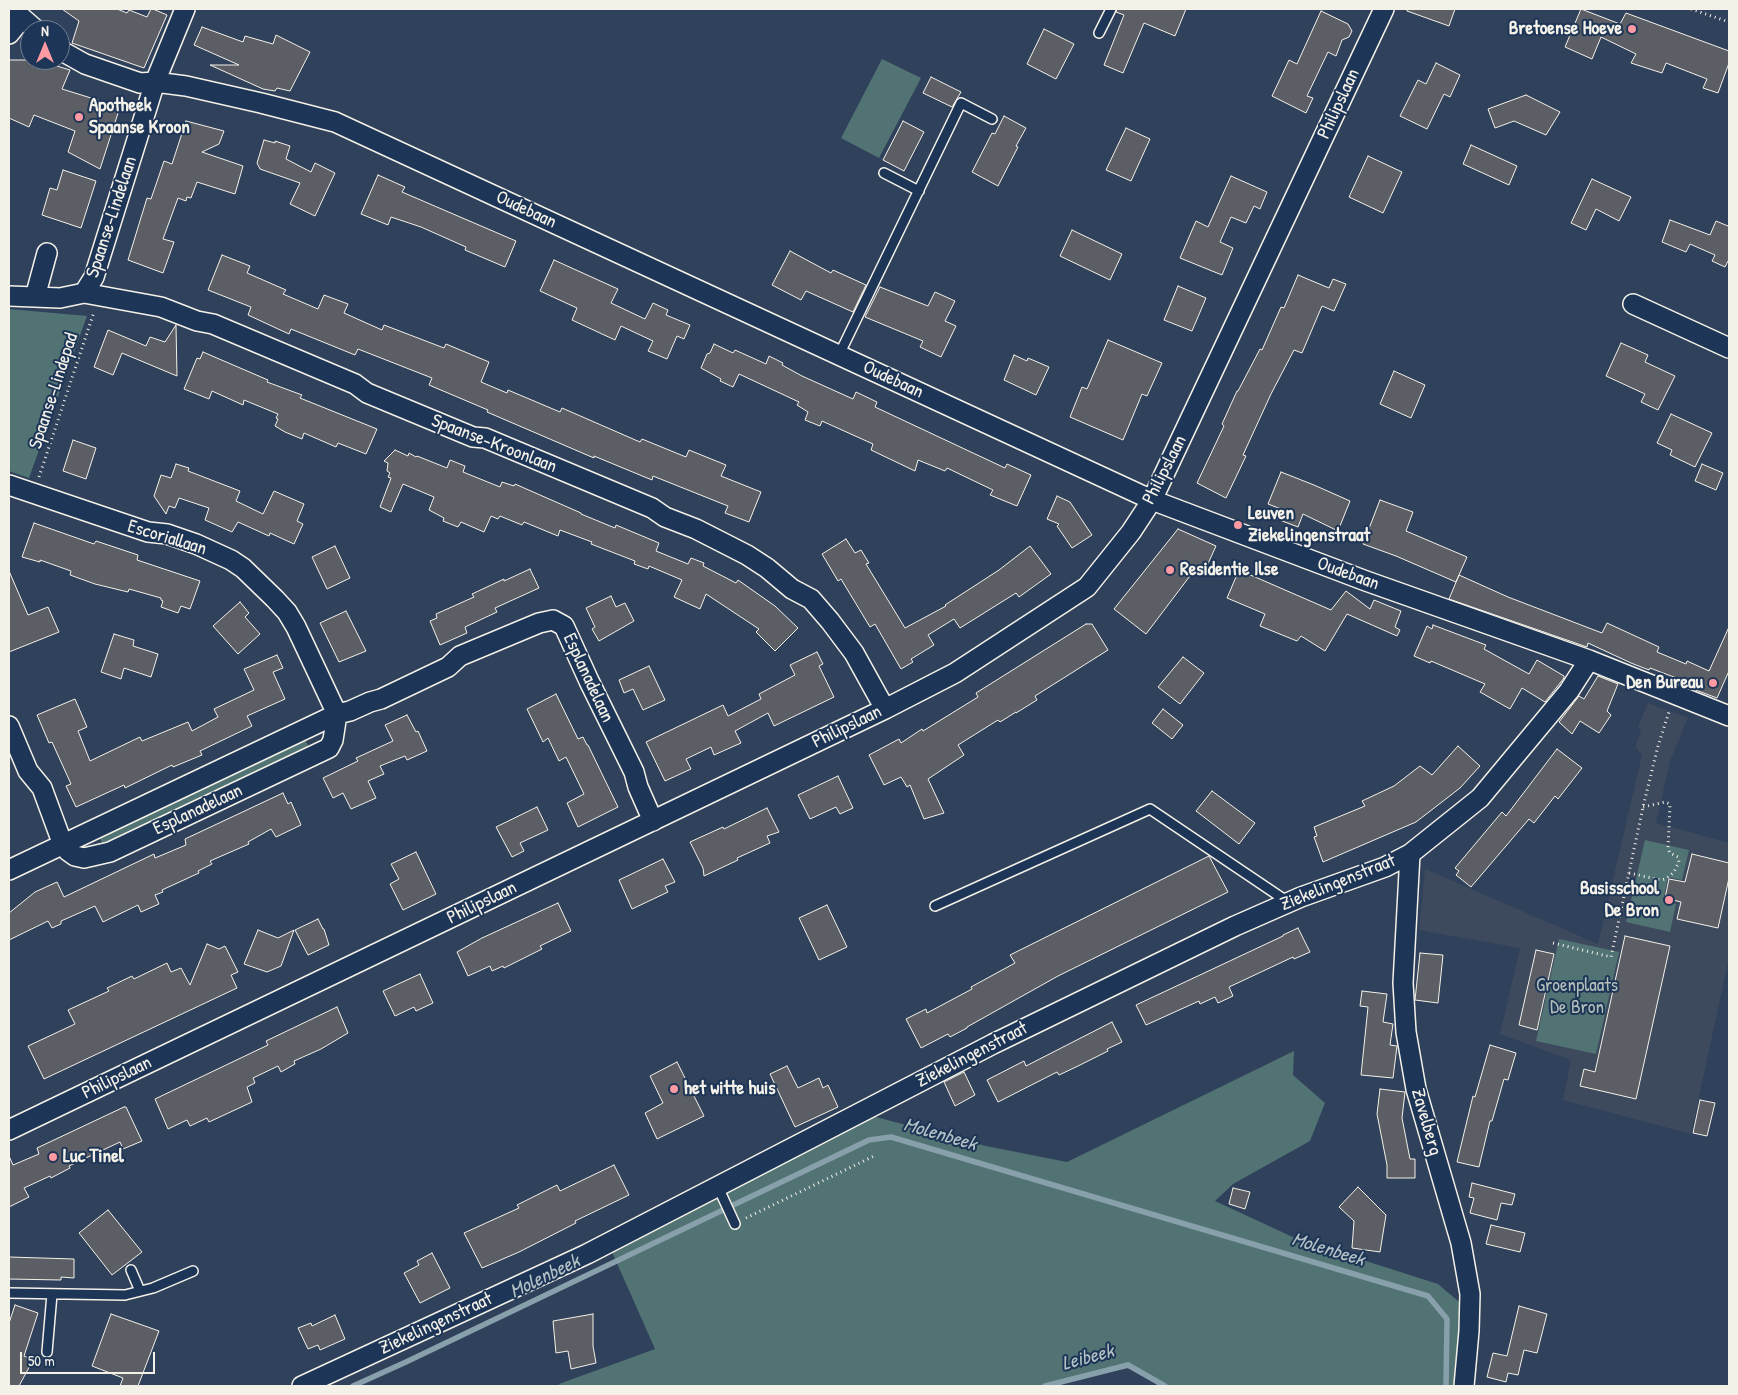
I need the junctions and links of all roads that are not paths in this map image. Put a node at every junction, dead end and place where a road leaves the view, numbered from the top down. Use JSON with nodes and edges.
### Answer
{"nodes":[{"id":1,"x":185,"y":9,"type":"edge"},
{"id":2,"x":1110,"y":9,"type":"edge"},
{"id":3,"x":1384,"y":9,"type":"edge"},
{"id":4,"x":17,"y":13,"type":"edge"},
{"id":5,"x":1099,"y":33,"type":"dead end"},
{"id":6,"x":9,"y":34,"type":"edge"},
{"id":7,"x":70,"y":56,"type":"edge"},
{"id":8,"x":155,"y":82,"type":"junction"},
{"id":9,"x":992,"y":119,"type":"dead end"},
{"id":10,"x":884,"y":172,"type":"dead end"},
{"id":11,"x":919,"y":190,"type":"junction"},
{"id":12,"x":47,"y":253,"type":"dead end"},
{"id":13,"x":92,"y":295,"type":"junction"},
{"id":14,"x":9,"y":296,"type":"edge"},
{"id":15,"x":35,"y":297,"type":"junction"},
{"id":16,"x":1633,"y":304,"type":"dead end"},
{"id":17,"x":1729,"y":348,"type":"edge"},
{"id":18,"x":839,"y":355,"type":"junction"},
{"id":19,"x":9,"y":485,"type":"edge"},
{"id":20,"x":1152,"y":500,"type":"junction"},
{"id":21,"x":1589,"y":660,"type":"junction"},
{"id":22,"x":885,"y":710,"type":"junction"},
{"id":23,"x":337,"y":714,"type":"junction"},
{"id":24,"x":1729,"y":716,"type":"edge"},
{"id":25,"x":9,"y":726,"type":"edge"},
{"id":26,"x":653,"y":821,"type":"junction"},
{"id":27,"x":64,"y":845,"type":"junction"},
{"id":28,"x":1410,"y":854,"type":"junction"},
{"id":29,"x":9,"y":870,"type":"edge"},
{"id":30,"x":1288,"y":902,"type":"junction"},
{"id":31,"x":935,"y":906,"type":"dead end"},
{"id":32,"x":9,"y":1130,"type":"edge"},
{"id":33,"x":718,"y":1187,"type":"junction"},
{"id":34,"x":734,"y":1224,"type":"road end"},
{"id":35,"x":131,"y":1270,"type":"dead end"},
{"id":36,"x":193,"y":1271,"type":"dead end"},
{"id":37,"x":140,"y":1291,"type":"junction"},
{"id":38,"x":9,"y":1293,"type":"edge"},
{"id":39,"x":52,"y":1294,"type":"junction"},
{"id":40,"x":47,"y":1352,"type":"dead end"},
{"id":41,"x":302,"y":1386,"type":"edge"},
{"id":42,"x":1464,"y":1386,"type":"edge"}],
"edges":[{"from":1,"to":8,"type":"street","name":"Spaanse-Lindelaan"},
{"from":2,"to":5,"type":"lane"},
{"from":3,"to":20,"type":"street","name":"Philipslaan"},
{"from":4,"to":6,"type":"street"},
{"from":7,"to":8,"type":"street","name":"Oudebaan"},
{"from":8,"to":13,"type":"street","name":"Spaanse-Lindelaan"},
{"from":8,"to":18,"type":"street","name":"Oudebaan"},
{"from":9,"to":11,"type":"lane"},
{"from":10,"to":11,"type":"lane"},
{"from":11,"to":18,"type":"lane"},
{"from":12,"to":15,"type":"street"},
{"from":13,"to":15,"type":"street","name":"Spaanse-Kroonlaan"},
{"from":13,"to":22,"type":"street","name":"Spaanse-Kroonlaan"},
{"from":14,"to":15,"type":"street","name":"Spaanse-Kroonlaan"},
{"from":16,"to":17,"type":"street"},
{"from":18,"to":20,"type":"street","name":"Oudebaan"},
{"from":19,"to":23,"type":"street","name":"Escoriallaan"},
{"from":20,"to":21,"type":"street","name":"Oudebaan"},
{"from":20,"to":22,"type":"street","name":"Philipslaan"},
{"from":21,"to":24,"type":"street","name":"Oudebaan"},
{"from":21,"to":28,"type":"street","name":"Ziekelingenstraat"},
{"from":22,"to":26,"type":"street","name":"Philipslaan"},
{"from":23,"to":26,"type":"street","name":"Esplanadelaan"},
{"from":23,"to":27,"type":"street","name":"Esplanadelaan"},
{"from":23,"to":27,"type":"street","name":"Esplanadelaan"},
{"from":25,"to":27,"type":"street"},
{"from":26,"to":32,"type":"street","name":"Philipslaan"},
{"from":27,"to":29,"type":"street","name":"Esplanadelaan"},
{"from":28,"to":30,"type":"street","name":"Ziekelingenstraat"},
{"from":28,"to":42,"type":"street","name":"Zavelberg"},
{"from":30,"to":31,"type":"lane"},
{"from":30,"to":33,"type":"street","name":"Ziekelingenstraat"},
{"from":33,"to":34,"type":"lane"},
{"from":33,"to":41,"type":"street","name":"Ziekelingenstraat"},
{"from":35,"to":37,"type":"lane"},
{"from":36,"to":37,"type":"lane"},
{"from":37,"to":39,"type":"lane"},
{"from":38,"to":39,"type":"lane"},
{"from":39,"to":40,"type":"lane"}]}
